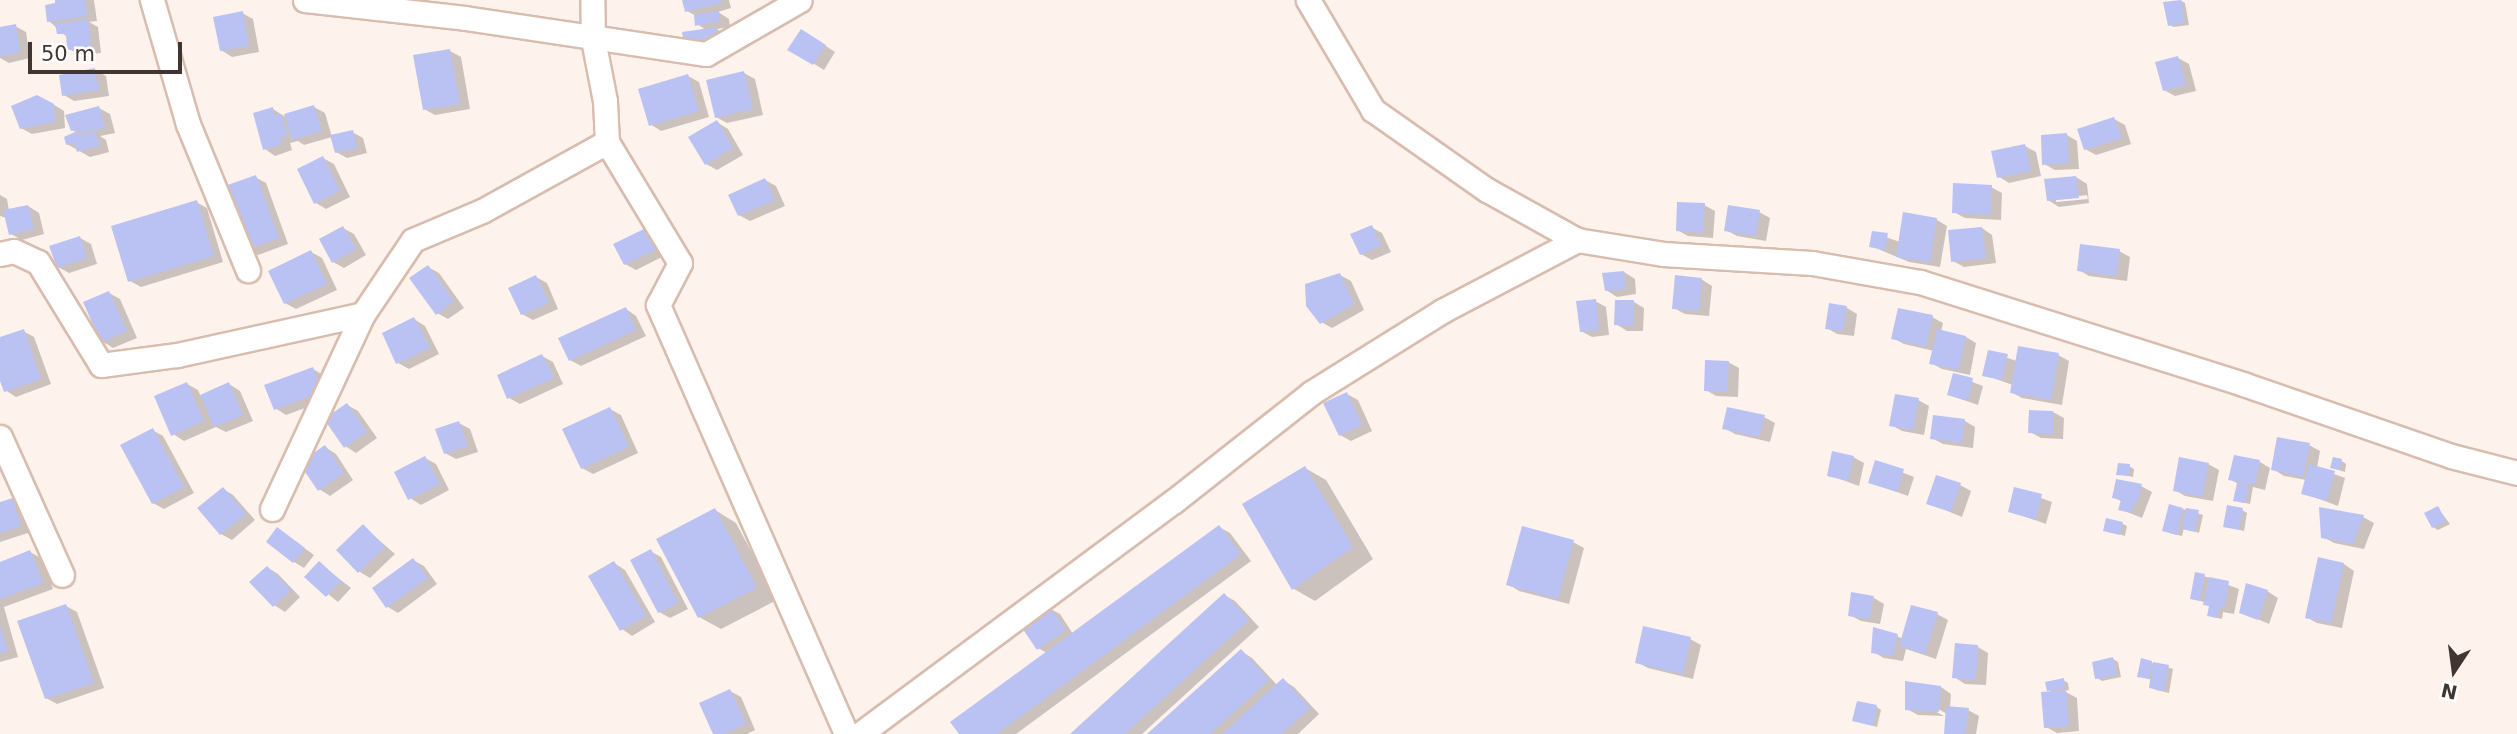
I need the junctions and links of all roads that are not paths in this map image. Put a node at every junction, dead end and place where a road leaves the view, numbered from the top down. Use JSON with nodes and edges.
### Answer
{"nodes":[{"id":1,"x":152,"y":0,"type":"edge"},
{"id":2,"x":305,"y":0,"type":"edge"},
{"id":3,"x":592,"y":0,"type":"edge"},
{"id":4,"x":800,"y":0,"type":"edge"},
{"id":5,"x":1308,"y":0,"type":"edge"},
{"id":6,"x":593,"y":39,"type":"junction"},
{"id":7,"x":607,"y":142,"type":"junction"},
{"id":8,"x":1577,"y":240,"type":"junction"},
{"id":9,"x":0,"y":254,"type":"edge"},
{"id":10,"x":248,"y":270,"type":"dead end"},
{"id":11,"x":363,"y":314,"type":"junction"},
{"id":12,"x":0,"y":437,"type":"edge"},
{"id":13,"x":2517,"y":473,"type":"edge"},
{"id":14,"x":272,"y":509,"type":"dead end"},
{"id":15,"x":62,"y":575,"type":"dead end"},
{"id":16,"x":846,"y":734,"type":"edge"},
{"id":17,"x":860,"y":734,"type":"edge"}],
"edges":[{"from":1,"to":10,"type":"street"},
{"from":2,"to":6,"type":"street"},
{"from":3,"to":6,"type":"street"},
{"from":4,"to":6,"type":"street"},
{"from":5,"to":8,"type":"street"},
{"from":6,"to":7,"type":"street"},
{"from":7,"to":11,"type":"street"},
{"from":7,"to":16,"type":"street"},
{"from":8,"to":13,"type":"street"},
{"from":8,"to":17,"type":"street"},
{"from":9,"to":11,"type":"street"},
{"from":11,"to":14,"type":"street"},
{"from":12,"to":15,"type":"street"}]}
